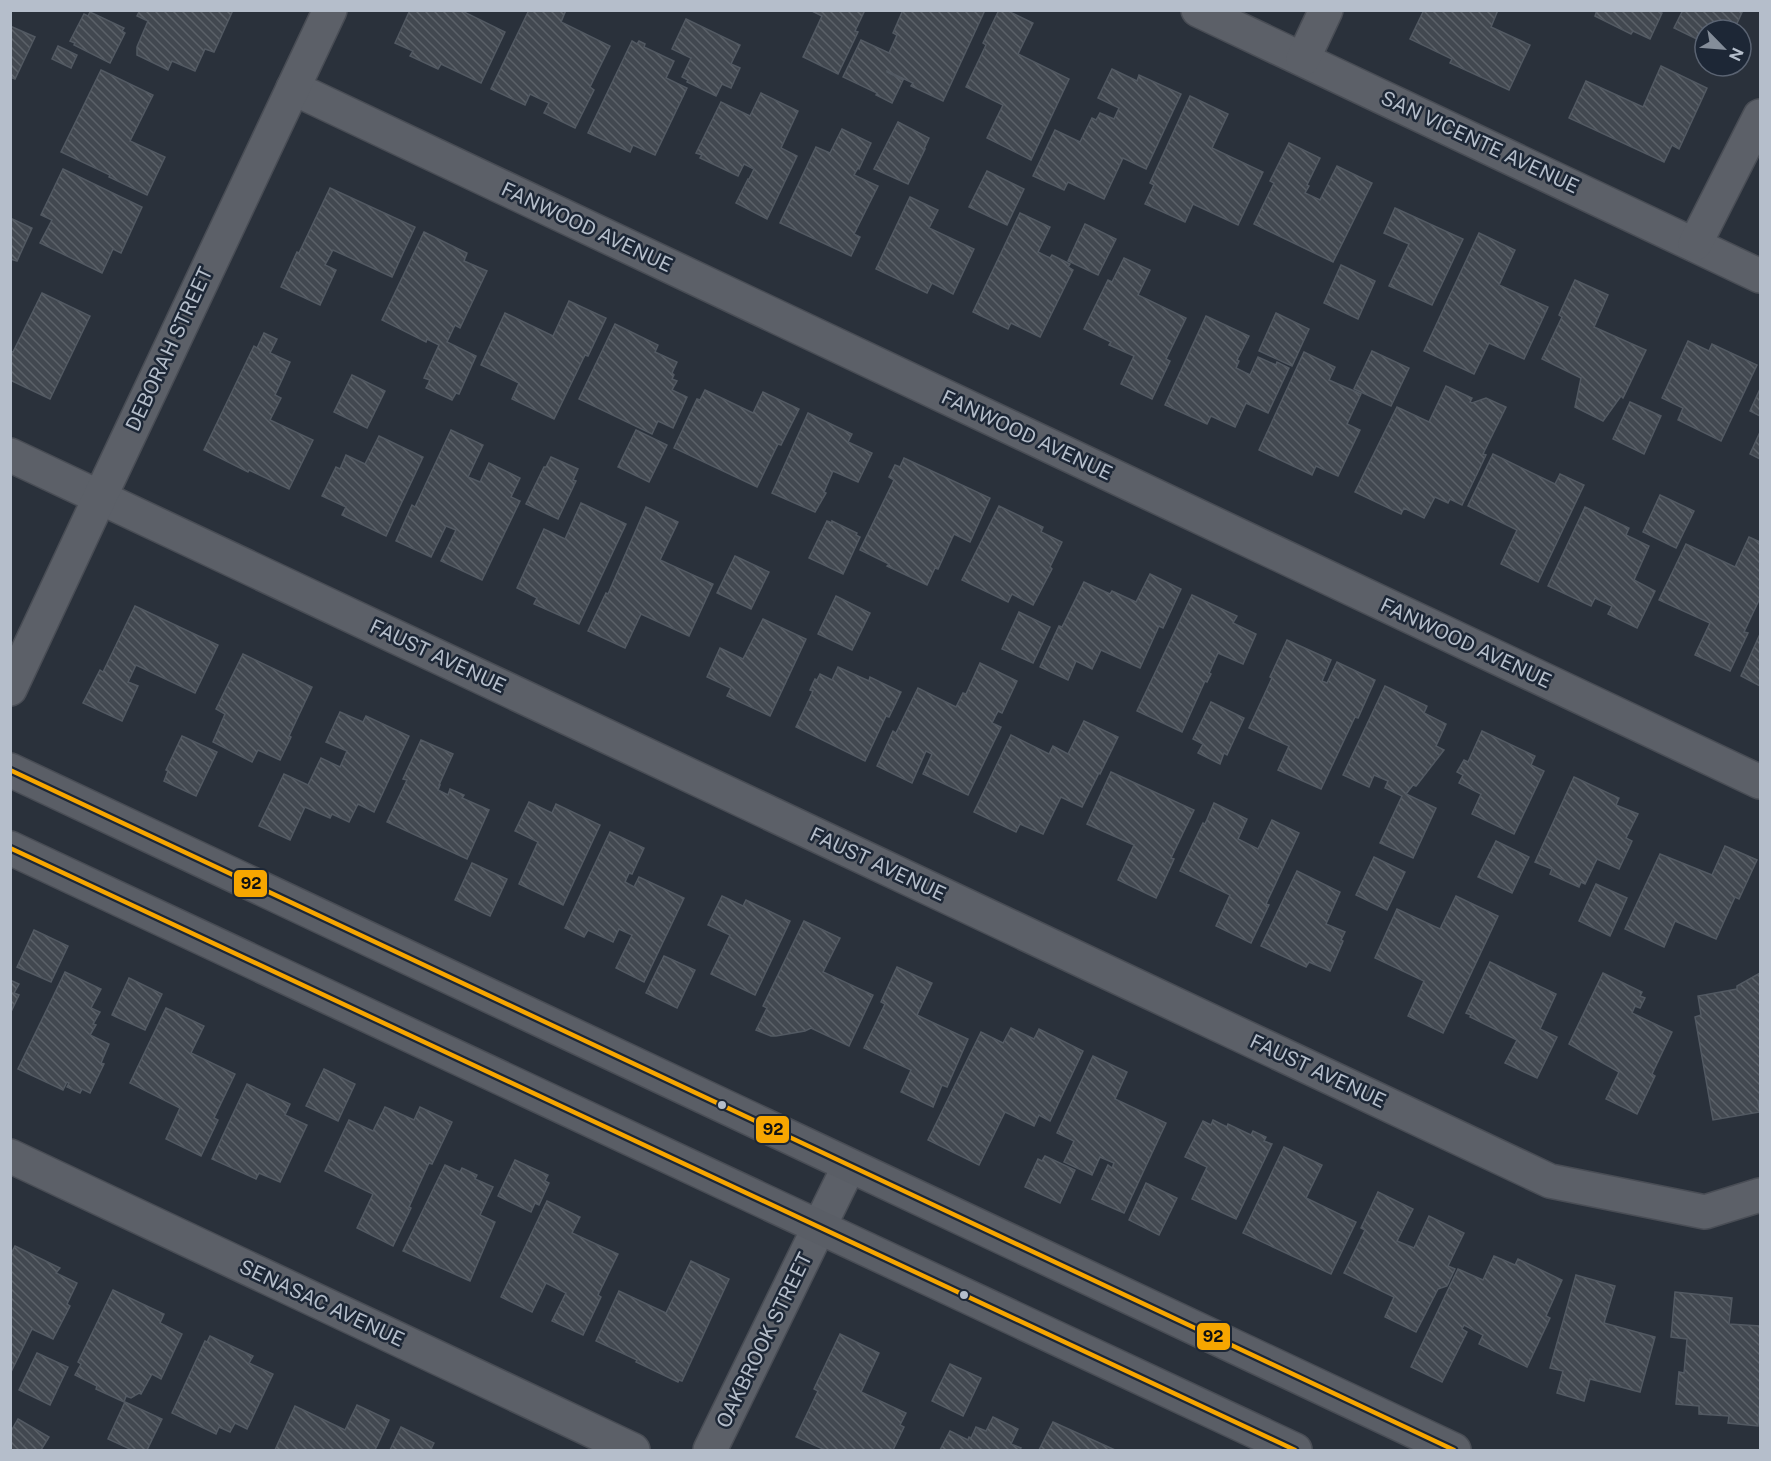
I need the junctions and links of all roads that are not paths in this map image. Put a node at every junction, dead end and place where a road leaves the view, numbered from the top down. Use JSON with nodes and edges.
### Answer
{"nodes":[{"id":1,"x":330,"y":10,"type":"edge"},
{"id":2,"x":1198,"y":10,"type":"edge"},
{"id":3,"x":1326,"y":10,"type":"edge"},
{"id":4,"x":1303,"y":59,"type":"junction"},
{"id":5,"x":293,"y":88,"type":"junction"},
{"id":6,"x":1761,"y":116,"type":"edge"},
{"id":7,"x":1695,"y":244,"type":"junction"},
{"id":8,"x":1761,"y":276,"type":"edge"},
{"id":9,"x":10,"y":455,"type":"edge"},
{"id":10,"x":100,"y":496,"type":"junction"},
{"id":11,"x":10,"y":689,"type":"edge"},
{"id":12,"x":10,"y":770,"type":"edge"},
{"id":13,"x":1761,"y":782,"type":"edge"},
{"id":14,"x":10,"y":848,"type":"edge"},
{"id":15,"x":10,"y":1156,"type":"edge"},
{"id":16,"x":849,"y":1166,"type":"junction"},
{"id":17,"x":1761,"y":1195,"type":"edge"},
{"id":18,"x":819,"y":1226,"type":"junction"},
{"id":19,"x":633,"y":1450,"type":"edge"},
{"id":20,"x":710,"y":1450,"type":"edge"},
{"id":21,"x":1295,"y":1450,"type":"edge"},
{"id":22,"x":1454,"y":1450,"type":"edge"}],
"edges":[{"from":1,"to":5,"type":"street","name":"DEBORAH STREET"},
{"from":2,"to":4,"type":"street","name":"SAN VICENTE AVENUE"},
{"from":3,"to":4,"type":"street"},
{"from":4,"to":7,"type":"street","name":"SAN VICENTE AVENUE"},
{"from":5,"to":10,"type":"street","name":"DEBORAH STREET"},
{"from":5,"to":13,"type":"street","name":"FANWOOD AVENUE"},
{"from":6,"to":7,"type":"street"},
{"from":7,"to":8,"type":"street","name":"SAN VICENTE AVENUE"},
{"from":9,"to":10,"type":"street","name":"FAUST AVENUE"},
{"from":10,"to":11,"type":"street","name":"DEBORAH STREET"},
{"from":10,"to":17,"type":"street","name":"FAUST AVENUE"},
{"from":12,"to":16,"type":"main road"},
{"from":14,"to":18,"type":"main road"},
{"from":15,"to":19,"type":"street","name":"SENASAC AVENUE"},
{"from":16,"to":18,"type":"street","name":"OAKBROOK STREET"},
{"from":16,"to":22,"type":"main road"},
{"from":18,"to":20,"type":"street","name":"OAKBROOK STREET"},
{"from":18,"to":21,"type":"main road"}]}
